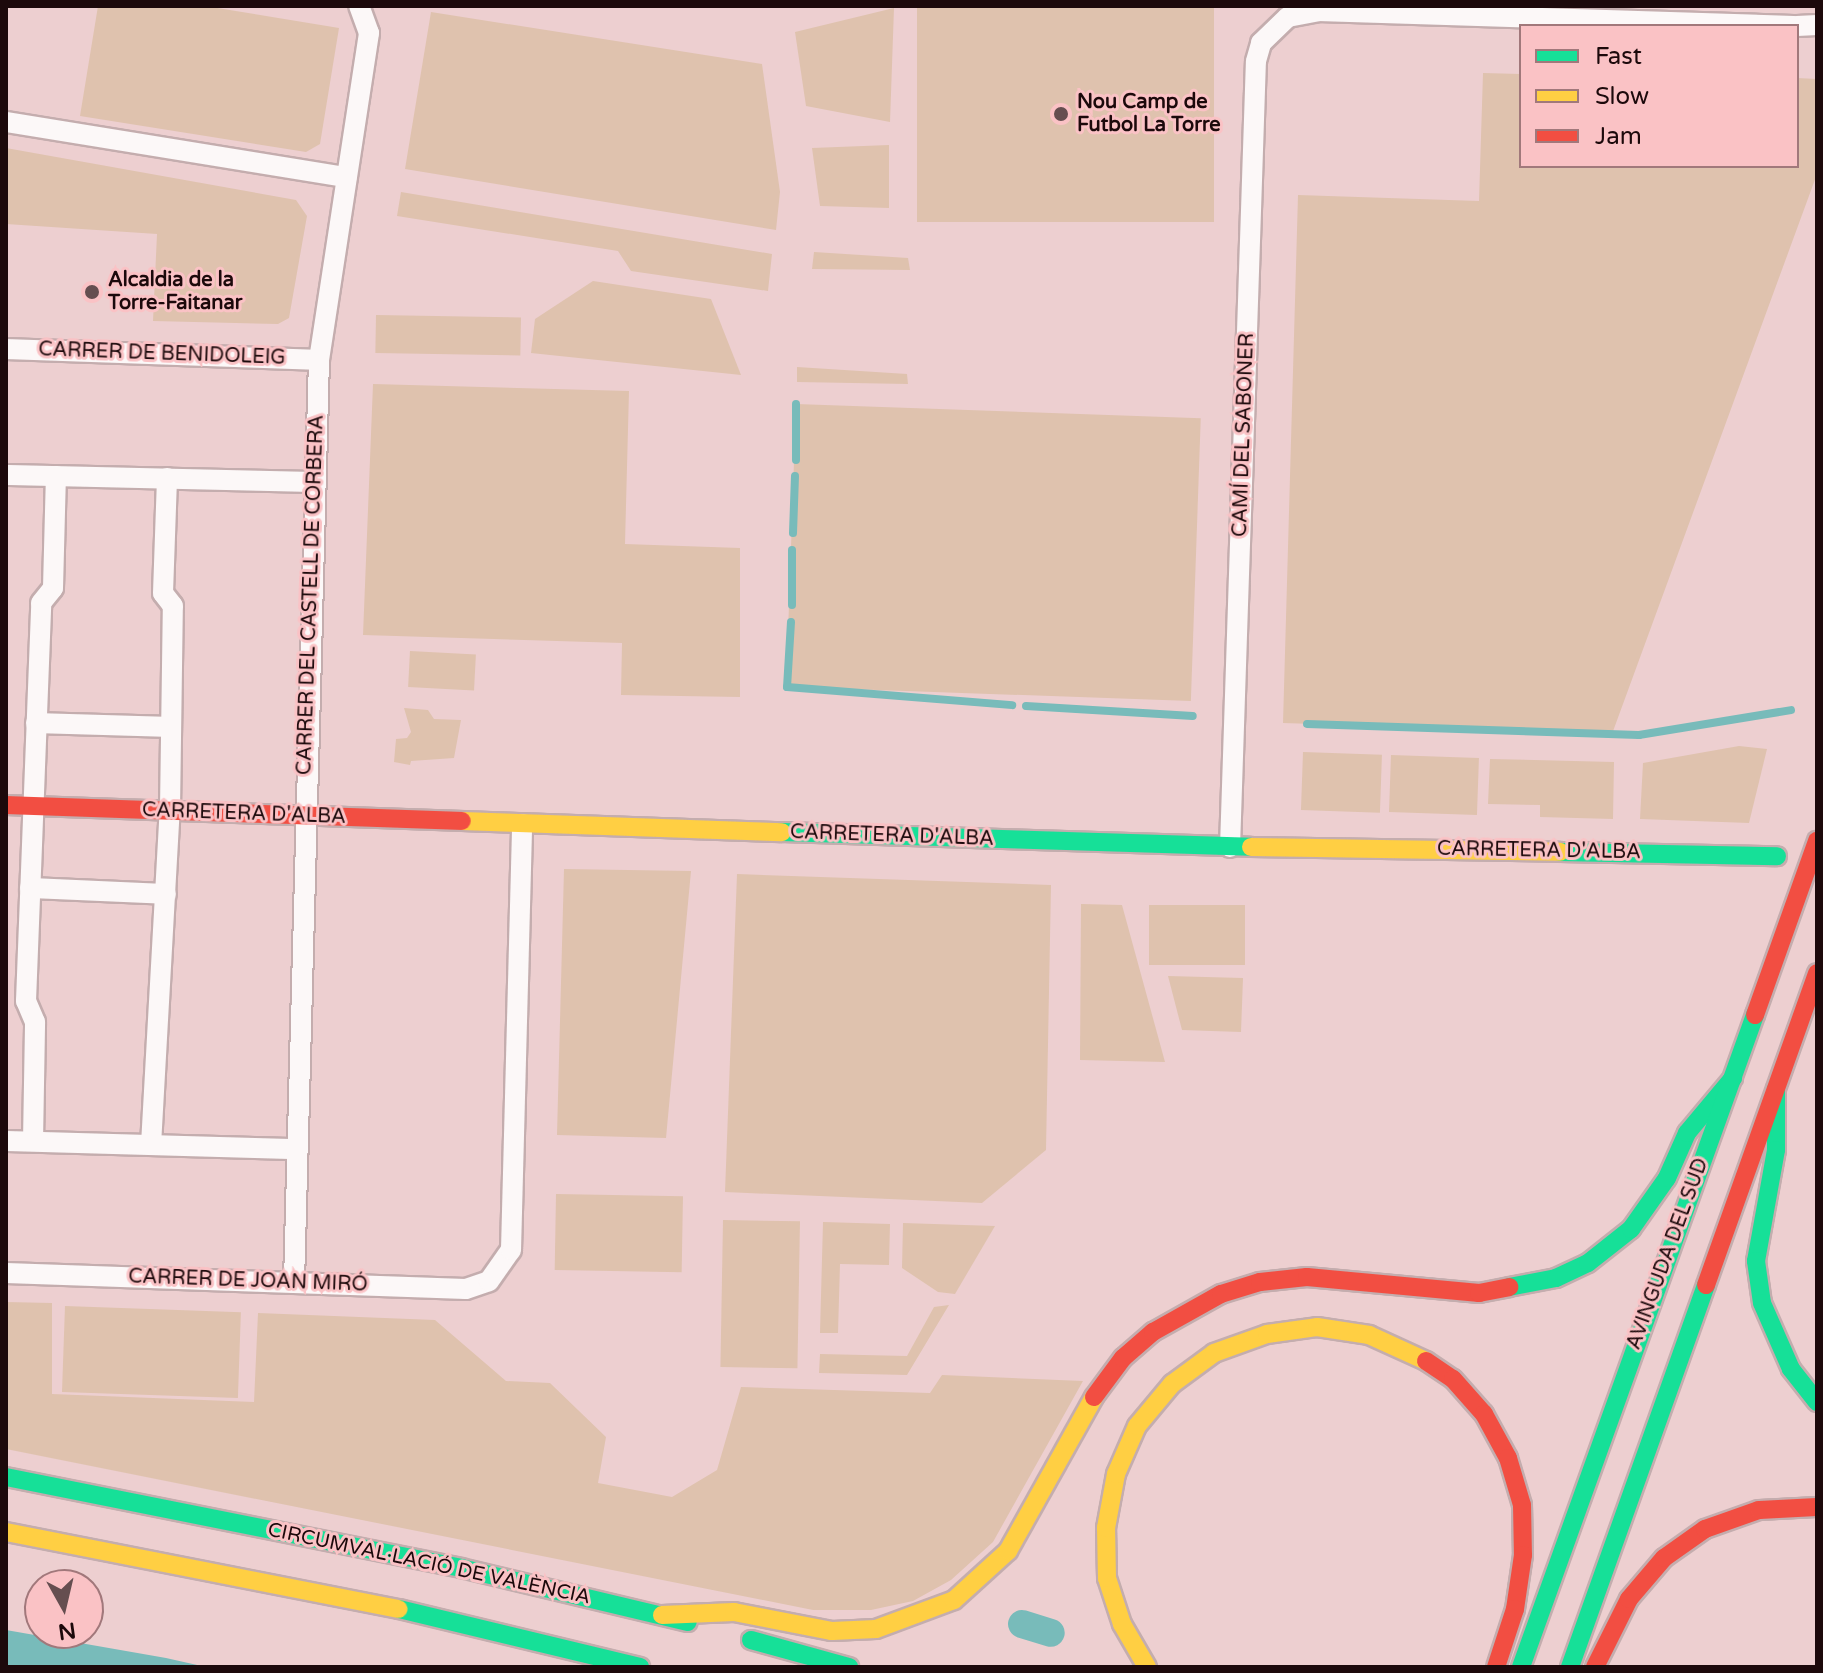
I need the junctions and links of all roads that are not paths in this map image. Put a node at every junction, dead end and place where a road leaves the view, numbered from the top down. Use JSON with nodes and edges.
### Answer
{"nodes":[{"id":1,"x":360,"y":7,"type":"edge"},
{"id":2,"x":1732,"y":24,"type":"edge"},
{"id":3,"x":6,"y":122,"type":"edge"},
{"id":4,"x":347,"y":177,"type":"junction"},
{"id":5,"x":6,"y":349,"type":"edge"},
{"id":6,"x":319,"y":360,"type":"junction"},
{"id":7,"x":6,"y":475,"type":"edge"},
{"id":8,"x":56,"y":476,"type":"junction"},
{"id":9,"x":167,"y":478,"type":"junction"},
{"id":10,"x":314,"y":482,"type":"junction"},
{"id":11,"x":36,"y":723,"type":"junction"},
{"id":12,"x":171,"y":727,"type":"junction"},
{"id":13,"x":6,"y":805,"type":"edge"},
{"id":14,"x":33,"y":806,"type":"junction"},
{"id":15,"x":170,"y":810,"type":"junction"},
{"id":16,"x":307,"y":816,"type":"junction"},
{"id":17,"x":522,"y":824,"type":"junction"},
{"id":18,"x":1817,"y":841,"type":"edge"},
{"id":19,"x":1230,"y":847,"type":"junction"},
{"id":20,"x":1777,"y":856,"type":"dead end"},
{"id":21,"x":30,"y":888,"type":"junction"},
{"id":22,"x":166,"y":894,"type":"junction"},
{"id":23,"x":1817,"y":973,"type":"edge"},
{"id":24,"x":1733,"y":1078,"type":"junction"},
{"id":25,"x":1776,"y":1089,"type":"junction"},
{"id":26,"x":6,"y":1141,"type":"edge"},
{"id":27,"x":33,"y":1141,"type":"junction"},
{"id":28,"x":151,"y":1145,"type":"junction"},
{"id":29,"x":298,"y":1149,"type":"junction"},
{"id":30,"x":6,"y":1273,"type":"edge"},
{"id":31,"x":294,"y":1283,"type":"junction"},
{"id":32,"x":1817,"y":1402,"type":"edge"},
{"id":33,"x":6,"y":1477,"type":"edge"},
{"id":34,"x":1817,"y":1507,"type":"edge"},
{"id":35,"x":6,"y":1532,"type":"edge"},
{"id":36,"x":662,"y":1615,"type":"junction"},
{"id":37,"x":640,"y":1667,"type":"edge"},
{"id":38,"x":849,"y":1667,"type":"edge"},
{"id":39,"x":1147,"y":1667,"type":"edge"},
{"id":40,"x":1496,"y":1667,"type":"edge"},
{"id":41,"x":1521,"y":1667,"type":"edge"},
{"id":42,"x":1570,"y":1667,"type":"edge"},
{"id":43,"x":1595,"y":1667,"type":"edge"}],
"edges":[{"from":1,"to":4,"type":"street","name":"CARRER DEL CASTELL DE CORBERA"},
{"from":2,"to":19,"type":"street","name":"CAMÍ DEL SABONER"},
{"from":3,"to":4,"type":"street"},
{"from":4,"to":6,"type":"street","name":"CARRER DEL CASTELL DE CORBERA"},
{"from":5,"to":6,"type":"street","name":"CARRER DE BENIDOLEIG"},
{"from":6,"to":10,"type":"street","name":"CARRER DEL CASTELL DE CORBERA"},
{"from":7,"to":8,"type":"street"},
{"from":8,"to":9,"type":"street"},
{"from":8,"to":11,"type":"street"},
{"from":9,"to":10,"type":"street"},
{"from":9,"to":12,"type":"street"},
{"from":10,"to":16,"type":"street","name":"CARRER DEL CASTELL DE CORBERA"},
{"from":11,"to":12,"type":"street"},
{"from":11,"to":14,"type":"street"},
{"from":12,"to":15,"type":"street"},
{"from":13,"to":14,"type":"main road","name":"CARRETERA D'ALBA"},
{"from":14,"to":15,"type":"main road","name":"CARRETERA D'ALBA"},
{"from":14,"to":21,"type":"street"},
{"from":15,"to":16,"type":"main road","name":"CARRETERA D'ALBA"},
{"from":15,"to":22,"type":"street"},
{"from":16,"to":17,"type":"main road","name":"CARRETERA D'ALBA"},
{"from":16,"to":29,"type":"street","name":"CARRER DEL CASTELL DE CORBERA"},
{"from":17,"to":19,"type":"main road","name":"CARRETERA D'ALBA"},
{"from":17,"to":31,"type":"street","name":"CARRER DE JOAN MIRÓ"},
{"from":18,"to":24,"type":"main road","name":"AVINGUDA DEL SUD"},
{"from":19,"to":20,"type":"main road","name":"CARRETERA D'ALBA"},
{"from":21,"to":22,"type":"street"},
{"from":21,"to":27,"type":"street"},
{"from":22,"to":28,"type":"street"},
{"from":23,"to":25,"type":"main road"},
{"from":24,"to":36,"type":"main road"},
{"from":24,"to":41,"type":"main road","name":"AVINGUDA DEL SUD"},
{"from":25,"to":32,"type":"main road"},
{"from":25,"to":42,"type":"main road"},
{"from":26,"to":27,"type":"street"},
{"from":27,"to":28,"type":"street"},
{"from":28,"to":29,"type":"street"},
{"from":29,"to":31,"type":"street","name":"CARRER DEL CASTELL DE CORBERA"},
{"from":30,"to":31,"type":"street","name":"CARRER DE JOAN MIRÓ"},
{"from":33,"to":36,"type":"main road","name":"CIRCUMVAL·LACIÓ DE VALÈNCIA"},
{"from":34,"to":43,"type":"main road"},
{"from":35,"to":37,"type":"main road"},
{"from":36,"to":38,"type":"main road","name":"CIRCUMVAL·LACIÓ DE VALÈNCIA"},
{"from":39,"to":40,"type":"main road"}]}
